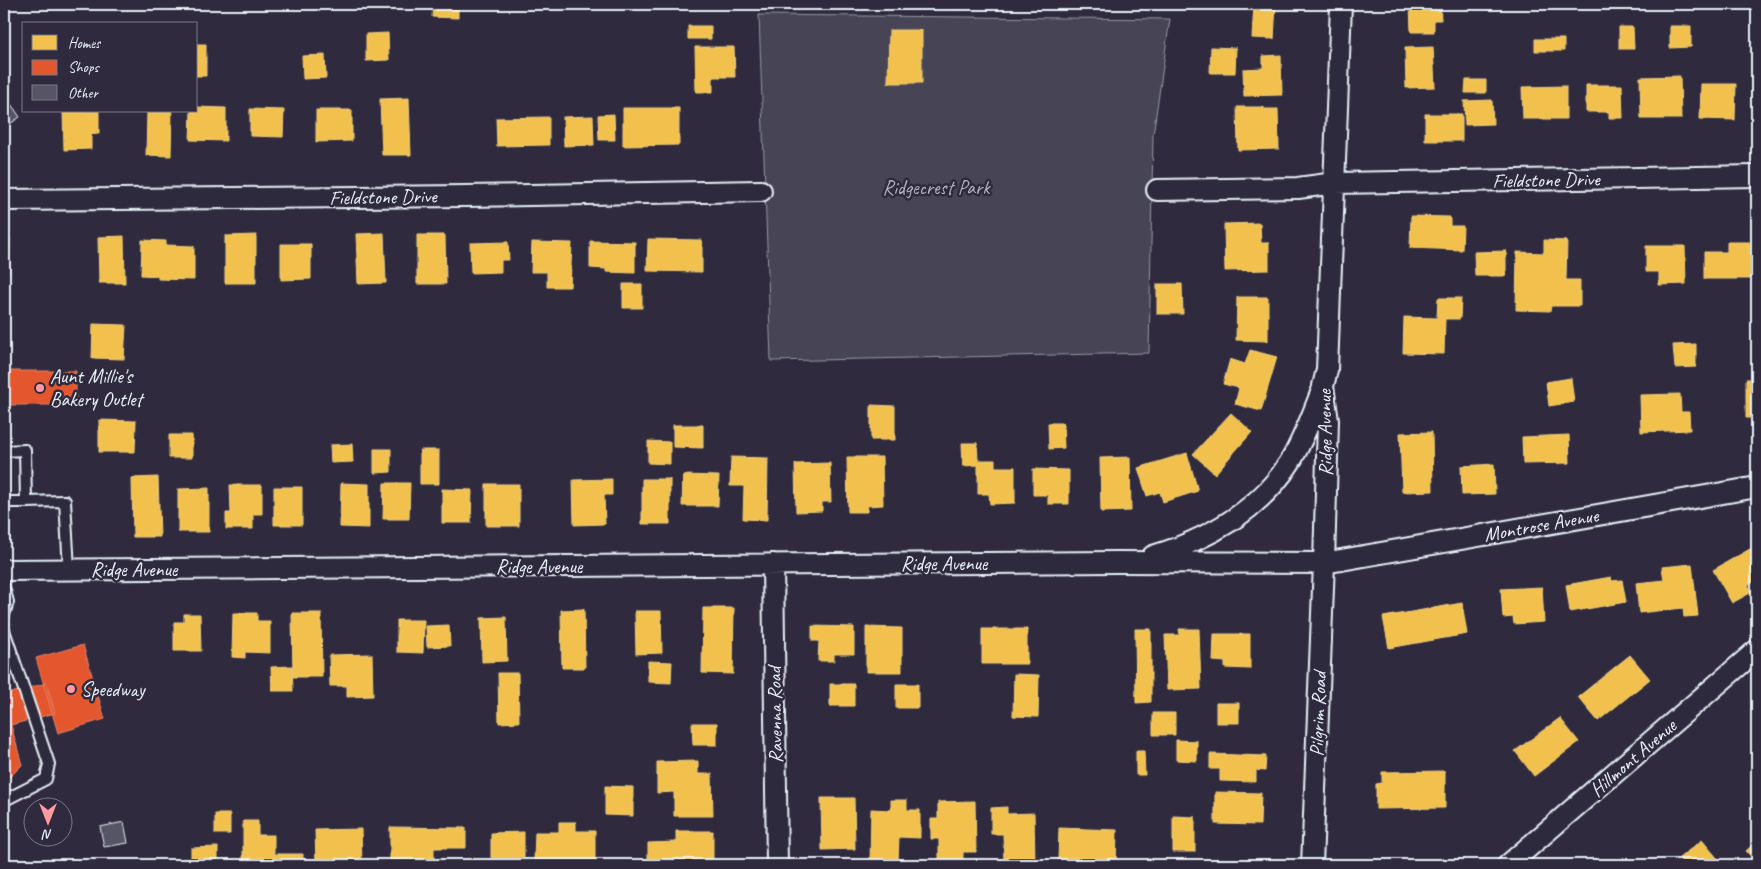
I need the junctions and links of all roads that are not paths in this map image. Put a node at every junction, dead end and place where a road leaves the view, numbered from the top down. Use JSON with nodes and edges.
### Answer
{"nodes":[{"id":1,"x":1342,"y":4,"type":"edge"},
{"id":2,"x":1757,"y":176,"type":"edge"},
{"id":3,"x":1335,"y":183,"type":"junction"},
{"id":4,"x":1157,"y":190,"type":"dead end"},
{"id":5,"x":761,"y":191,"type":"dead end"},
{"id":6,"x":4,"y":200,"type":"edge"},
{"id":7,"x":1323,"y":386,"type":"junction"},
{"id":8,"x":4,"y":451,"type":"edge"},
{"id":9,"x":1757,"y":486,"type":"edge"},
{"id":10,"x":4,"y":502,"type":"edge"},
{"id":11,"x":26,"y":502,"type":"junction"},
{"id":12,"x":1117,"y":562,"type":"junction"},
{"id":13,"x":1324,"y":563,"type":"junction"},
{"id":14,"x":773,"y":564,"type":"junction"},
{"id":15,"x":69,"y":569,"type":"junction"},
{"id":16,"x":4,"y":570,"type":"edge"},
{"id":17,"x":4,"y":586,"type":"edge"},
{"id":18,"x":4,"y":615,"type":"edge"},
{"id":19,"x":4,"y":630,"type":"edge"},
{"id":20,"x":1757,"y":650,"type":"edge"},
{"id":21,"x":4,"y":798,"type":"edge"},
{"id":22,"x":777,"y":865,"type":"edge"},
{"id":23,"x":1312,"y":865,"type":"edge"},
{"id":24,"x":1508,"y":865,"type":"edge"}],
"edges":[{"from":1,"to":3,"type":"street","name":"Ridge Avenue"},
{"from":2,"to":3,"type":"street","name":"Fieldstone Drive"},
{"from":3,"to":4,"type":"street","name":"Fieldstone Drive"},
{"from":3,"to":7,"type":"street","name":"Ridge Avenue"},
{"from":5,"to":6,"type":"street","name":"Fieldstone Drive"},
{"from":7,"to":12,"type":"street"},
{"from":7,"to":13,"type":"street","name":"Ridge Avenue"},
{"from":8,"to":11,"type":"lane"},
{"from":9,"to":13,"type":"street","name":"Montrose Avenue"},
{"from":10,"to":11,"type":"lane"},
{"from":11,"to":15,"type":"lane"},
{"from":12,"to":13,"type":"street","name":"Ridge Avenue"},
{"from":12,"to":14,"type":"street","name":"Ridge Avenue"},
{"from":13,"to":23,"type":"street","name":"Pilgrim Road"},
{"from":14,"to":15,"type":"street","name":"Ridge Avenue"},
{"from":14,"to":22,"type":"street","name":"Ravenna Road"},
{"from":15,"to":16,"type":"street","name":"Ridge Avenue"},
{"from":17,"to":18,"type":"lane"},
{"from":19,"to":21,"type":"lane"},
{"from":20,"to":24,"type":"street","name":"Hillmont Avenue"}]}
